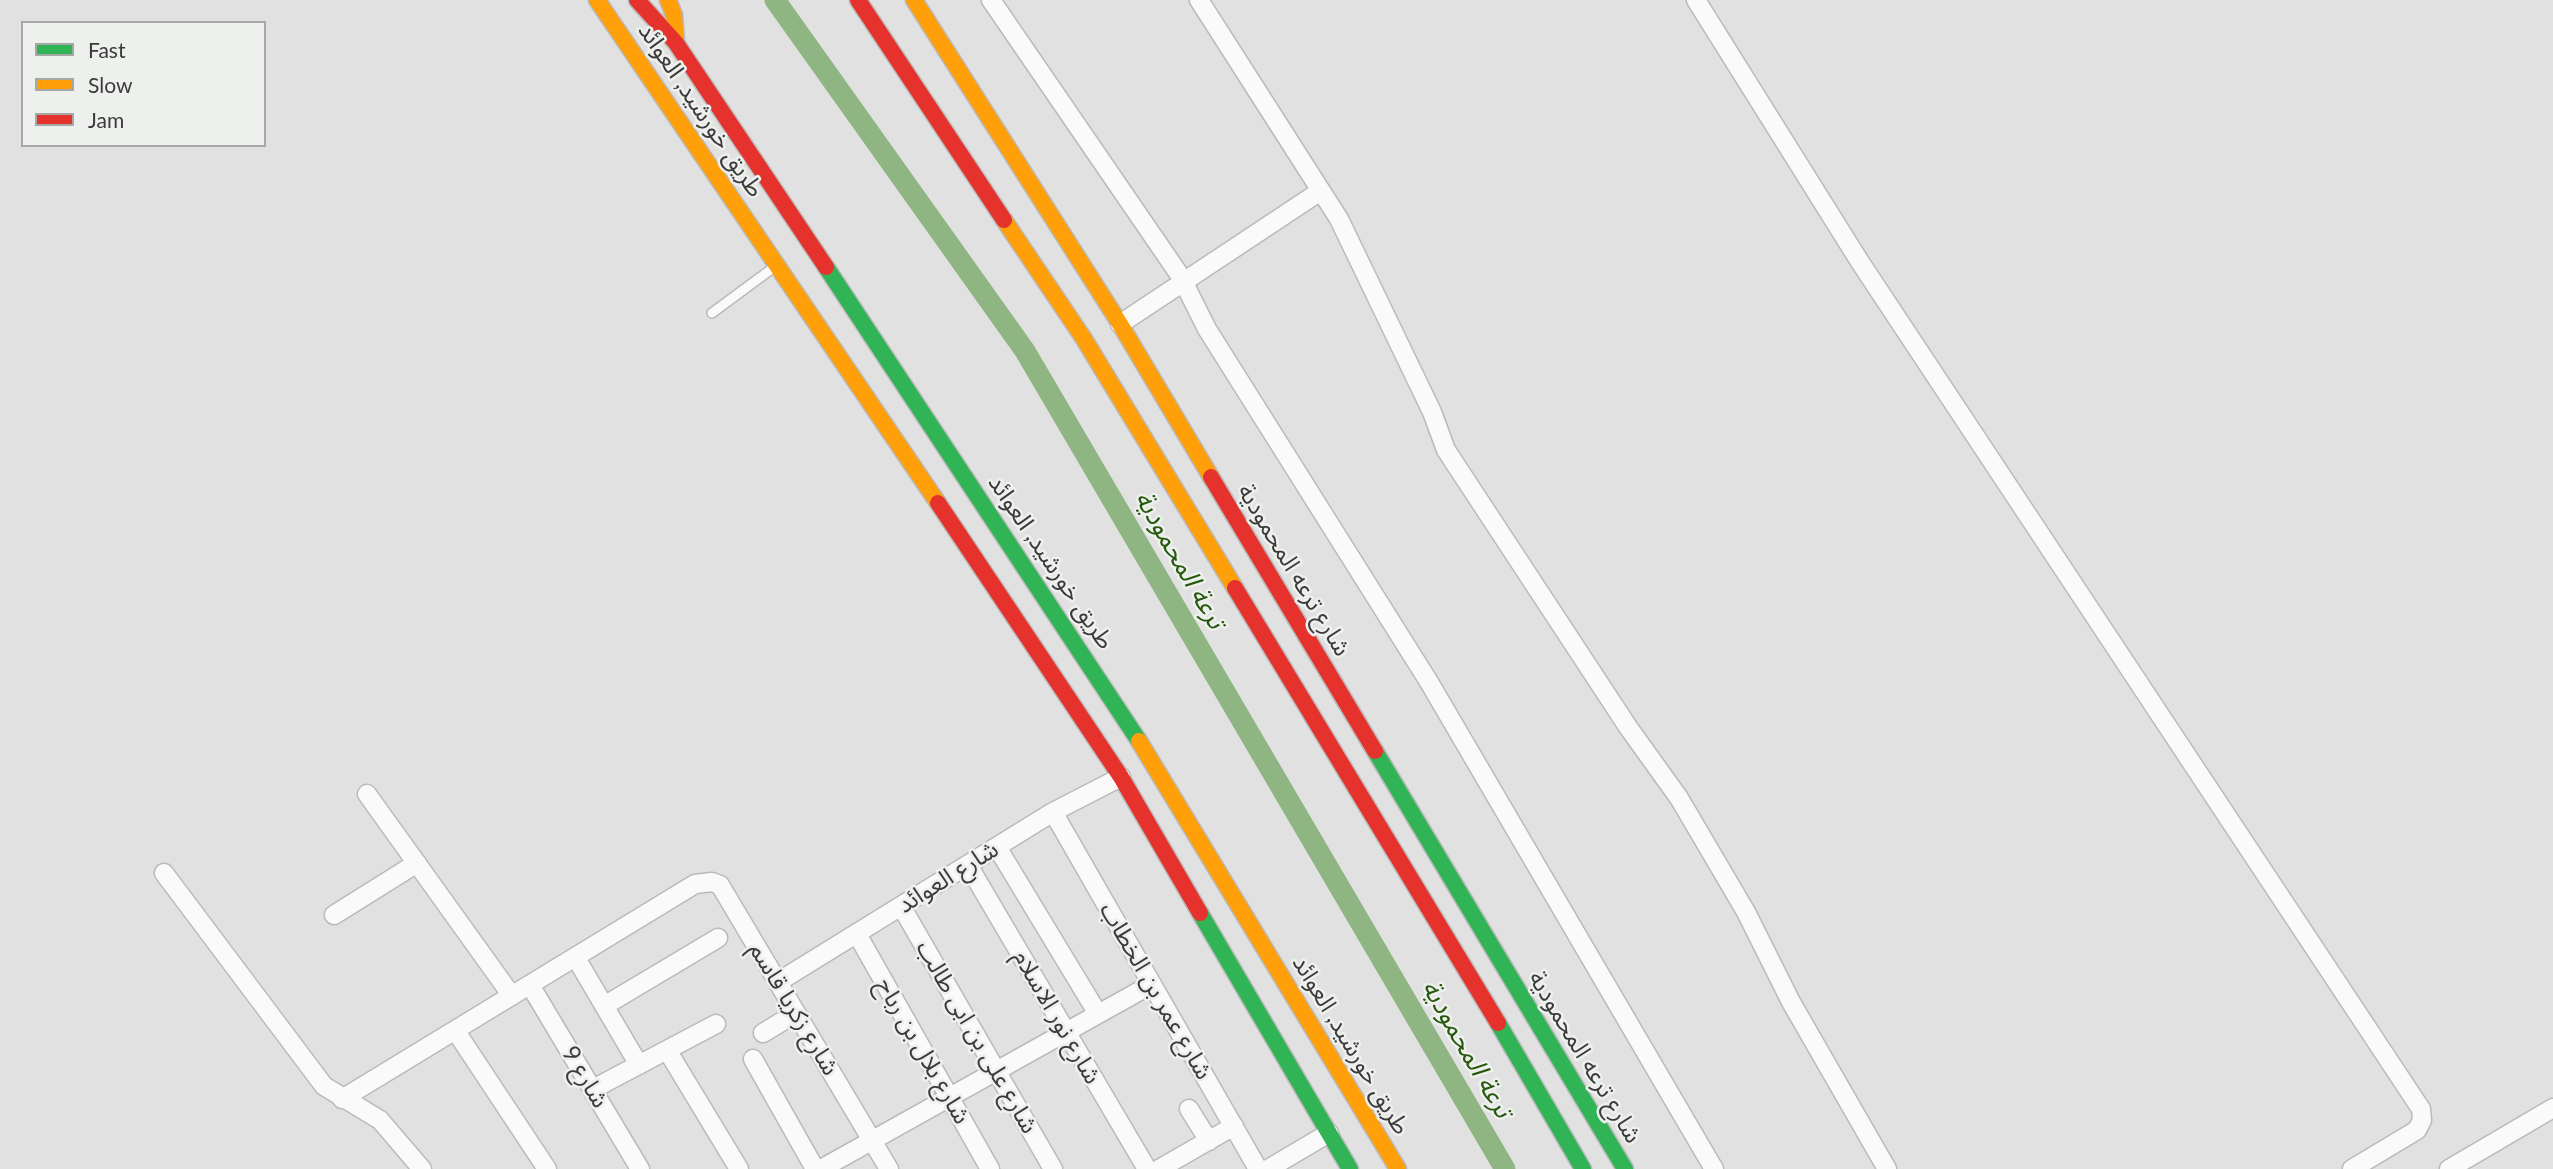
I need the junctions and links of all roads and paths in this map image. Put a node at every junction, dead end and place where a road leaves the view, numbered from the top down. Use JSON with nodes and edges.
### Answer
{"nodes":[{"id":1,"x":597,"y":0,"type":"edge"},
{"id":2,"x":637,"y":0,"type":"edge"},
{"id":3,"x":668,"y":0,"type":"edge"},
{"id":4,"x":858,"y":0,"type":"edge"},
{"id":5,"x":914,"y":0,"type":"edge"},
{"id":6,"x":991,"y":0,"type":"edge"},
{"id":7,"x":1199,"y":0,"type":"edge"},
{"id":8,"x":1696,"y":0,"type":"edge"},
{"id":9,"x":676,"y":43,"type":"junction"},
{"id":10,"x":1319,"y":192,"type":"junction"},
{"id":11,"x":778,"y":264,"type":"junction"},
{"id":12,"x":1184,"y":282,"type":"junction"},
{"id":13,"x":712,"y":313,"type":"dead end"},
{"id":14,"x":1120,"y":324,"type":"junction"},
{"id":15,"x":1121,"y":777,"type":"junction"},
{"id":16,"x":367,"y":794,"type":"dead end"},
{"id":17,"x":1054,"y":812,"type":"junction"},
{"id":18,"x":997,"y":847,"type":"junction"},
{"id":19,"x":417,"y":863,"type":"junction"},
{"id":20,"x":968,"y":865,"type":"junction"},
{"id":21,"x":164,"y":873,"type":"dead end"},
{"id":22,"x":901,"y":906,"type":"junction"},
{"id":23,"x":334,"y":915,"type":"dead end"},
{"id":24,"x":856,"y":934,"type":"junction"},
{"id":25,"x":718,"y":938,"type":"dead end"},
{"id":26,"x":576,"y":958,"type":"junction"},
{"id":27,"x":778,"y":982,"type":"junction"},
{"id":28,"x":1152,"y":984,"type":"junction"},
{"id":29,"x":530,"y":985,"type":"junction"},
{"id":30,"x":512,"y":996,"type":"junction"},
{"id":31,"x":604,"y":1006,"type":"junction"},
{"id":32,"x":796,"y":1013,"type":"junction"},
{"id":33,"x":1098,"y":1014,"type":"junction"},
{"id":34,"x":716,"y":1024,"type":"dead end"},
{"id":35,"x":455,"y":1030,"type":"junction"},
{"id":36,"x":1066,"y":1032,"type":"junction"},
{"id":37,"x":763,"y":1033,"type":"dead end"},
{"id":38,"x":667,"y":1050,"type":"junction"},
{"id":39,"x":753,"y":1059,"type":"dead end"},
{"id":40,"x":639,"y":1065,"type":"junction"},
{"id":41,"x":996,"y":1071,"type":"junction"},
{"id":42,"x":593,"y":1089,"type":"junction"},
{"id":43,"x":949,"y":1097,"type":"junction"},
{"id":44,"x":342,"y":1100,"type":"junction"},
{"id":45,"x":2553,"y":1108,"type":"edge"},
{"id":46,"x":1189,"y":1109,"type":"dead end"},
{"id":47,"x":1234,"y":1126,"type":"junction"},
{"id":48,"x":1329,"y":1133,"type":"junction"},
{"id":49,"x":872,"y":1140,"type":"junction"},
{"id":50,"x":1209,"y":1141,"type":"junction"},
{"id":51,"x":413,"y":1166,"type":"edge"},
{"id":52,"x":2453,"y":1168,"type":"edge"},
{"id":53,"x":547,"y":1169,"type":"edge"},
{"id":54,"x":640,"y":1169,"type":"edge"},
{"id":55,"x":738,"y":1169,"type":"edge"},
{"id":56,"x":815,"y":1169,"type":"edge"},
{"id":57,"x":821,"y":1169,"type":"edge"},
{"id":58,"x":889,"y":1169,"type":"edge"},
{"id":59,"x":990,"y":1169,"type":"edge"},
{"id":60,"x":1053,"y":1169,"type":"edge"},
{"id":61,"x":1146,"y":1169,"type":"edge"},
{"id":62,"x":1159,"y":1169,"type":"edge"},
{"id":63,"x":1258,"y":1169,"type":"edge"},
{"id":64,"x":1268,"y":1169,"type":"edge"},
{"id":65,"x":1350,"y":1169,"type":"edge"},
{"id":66,"x":1398,"y":1169,"type":"edge"},
{"id":67,"x":1583,"y":1169,"type":"edge"},
{"id":68,"x":1625,"y":1169,"type":"edge"},
{"id":69,"x":1714,"y":1169,"type":"edge"},
{"id":70,"x":1887,"y":1169,"type":"edge"},
{"id":71,"x":2352,"y":1169,"type":"edge"}],
"edges":[{"from":1,"to":11,"type":"main road","name":"طريق خورشيد, العوائد"},
{"from":2,"to":9,"type":"main road","name":"طريق خورشيد, العوائد"},
{"from":3,"to":9,"type":"main road"},
{"from":4,"to":67,"type":"main road"},
{"from":5,"to":14,"type":"main road","name":"شارع ترعه المحمودية"},
{"from":6,"to":12,"type":"street"},
{"from":7,"to":10,"type":"street"},
{"from":8,"to":71,"type":"street"},
{"from":9,"to":66,"type":"main road","name":"طريق خورشيد, العوائد"},
{"from":10,"to":12,"type":"street"},
{"from":10,"to":70,"type":"street"},
{"from":11,"to":13,"type":"lane"},
{"from":11,"to":15,"type":"main road","name":"طريق خورشيد, العوائد"},
{"from":12,"to":14,"type":"street"},
{"from":12,"to":69,"type":"street"},
{"from":14,"to":68,"type":"main road","name":"شارع ترعه المحمودية"},
{"from":15,"to":17,"type":"street","name":"شارع العوائد"},
{"from":15,"to":48,"type":"main road","name":"طريق خورشيد, العوائد"},
{"from":16,"to":19,"type":"street"},
{"from":17,"to":18,"type":"street","name":"شارع العوائد"},
{"from":17,"to":28,"type":"street","name":"شارع عمر بن الخطاب"},
{"from":18,"to":20,"type":"street","name":"شارع العوائد"},
{"from":18,"to":33,"type":"street"},
{"from":19,"to":23,"type":"street"},
{"from":19,"to":30,"type":"street"},
{"from":20,"to":22,"type":"street","name":"شارع العوائد"},
{"from":20,"to":36,"type":"street","name":"شارع نور الاسلام"},
{"from":21,"to":44,"type":"street"},
{"from":22,"to":24,"type":"street","name":"شارع العوائد"},
{"from":22,"to":41,"type":"street","name":"شارع على بن ابى طالب"},
{"from":24,"to":27,"type":"street","name":"شارع العوائد"},
{"from":24,"to":43,"type":"street","name":"شارع بلال بن رباح"},
{"from":25,"to":31,"type":"street"},
{"from":26,"to":27,"type":"street","name":"شارع زكريا قاسم"},
{"from":26,"to":29,"type":"street"},
{"from":26,"to":31,"type":"street"},
{"from":27,"to":32,"type":"street","name":"شارع زكريا قاسم"},
{"from":28,"to":33,"type":"street"},
{"from":28,"to":47,"type":"street","name":"شارع عمر بن الخطاب"},
{"from":29,"to":30,"type":"street"},
{"from":29,"to":42,"type":"street","name":"شارع 9"},
{"from":30,"to":35,"type":"street"},
{"from":31,"to":40,"type":"street"},
{"from":32,"to":37,"type":"street"},
{"from":32,"to":49,"type":"street","name":"شارع زكريا قاسم"},
{"from":33,"to":36,"type":"street"},
{"from":34,"to":38,"type":"street"},
{"from":35,"to":44,"type":"street"},
{"from":35,"to":53,"type":"street"},
{"from":36,"to":41,"type":"street"},
{"from":36,"to":61,"type":"street","name":"شارع نور الاسلام"},
{"from":38,"to":40,"type":"street"},
{"from":38,"to":55,"type":"street"},
{"from":39,"to":56,"type":"street"},
{"from":40,"to":42,"type":"street"},
{"from":41,"to":43,"type":"street"},
{"from":41,"to":60,"type":"street","name":"شارع على بن ابى طالب"},
{"from":42,"to":54,"type":"street","name":"شارع 9"},
{"from":43,"to":49,"type":"street"},
{"from":43,"to":59,"type":"street","name":"شارع بلال بن رباح"},
{"from":44,"to":51,"type":"street"},
{"from":45,"to":52,"type":"street"},
{"from":46,"to":50,"type":"street"},
{"from":47,"to":50,"type":"street"},
{"from":47,"to":63,"type":"street","name":"شارع عمر بن الخطاب"},
{"from":48,"to":64,"type":"street"},
{"from":48,"to":65,"type":"main road","name":"طريق خورشيد, العوائد"},
{"from":49,"to":57,"type":"street"},
{"from":49,"to":58,"type":"street","name":"شارع زكريا قاسم"},
{"from":50,"to":62,"type":"street"}]}
